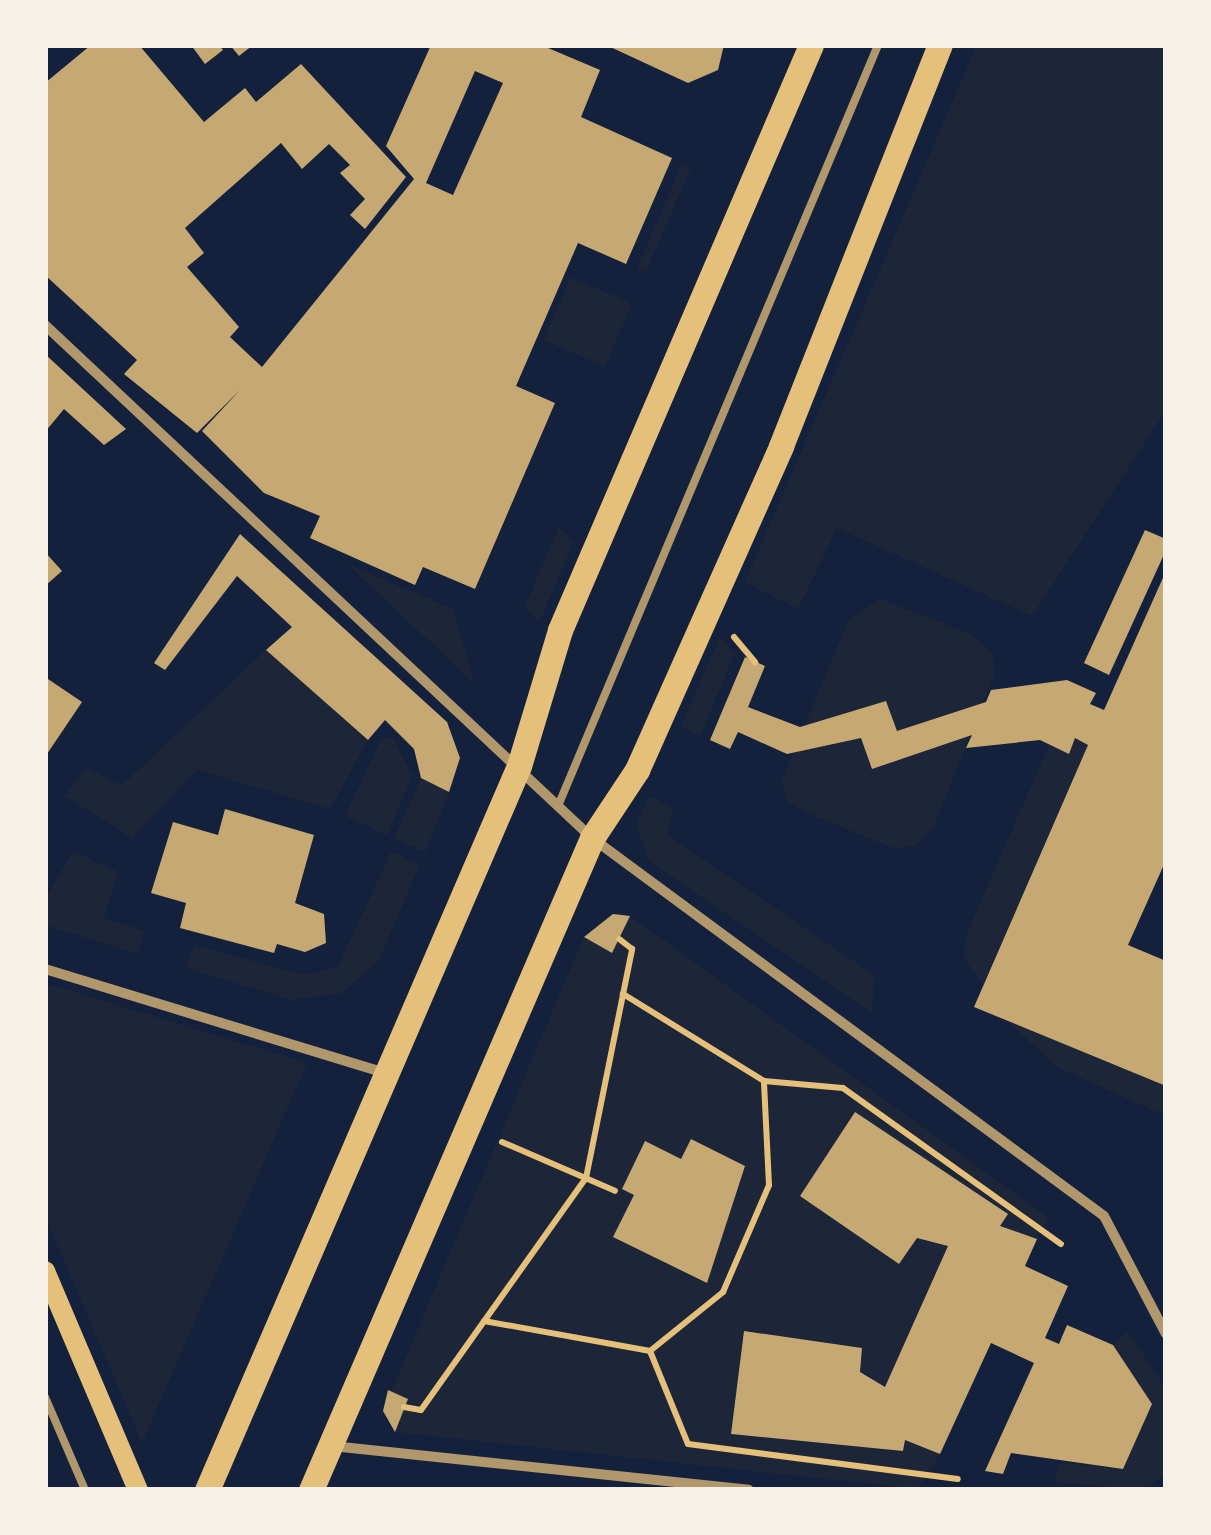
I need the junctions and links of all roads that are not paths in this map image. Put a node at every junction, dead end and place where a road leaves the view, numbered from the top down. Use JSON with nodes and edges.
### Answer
{"nodes":[{"id":1,"x":810,"y":45,"type":"edge"},
{"id":2,"x":878,"y":45,"type":"edge"},
{"id":3,"x":940,"y":45,"type":"edge"},
{"id":4,"x":45,"y":325,"type":"edge"},
{"id":5,"x":519,"y":766,"type":"junction"},
{"id":6,"x":558,"y":806,"type":"junction"},
{"id":7,"x":592,"y":838,"type":"junction"},
{"id":8,"x":45,"y":969,"type":"edge"},
{"id":9,"x":387,"y":1073,"type":"junction"},
{"id":10,"x":45,"y":1271,"type":"edge"},
{"id":11,"x":1166,"y":1334,"type":"edge"},
{"id":12,"x":45,"y":1397,"type":"edge"},
{"id":13,"x":331,"y":1446,"type":"junction"},
{"id":14,"x":85,"y":1490,"type":"edge"},
{"id":15,"x":138,"y":1490,"type":"edge"},
{"id":16,"x":207,"y":1490,"type":"edge"},
{"id":17,"x":312,"y":1490,"type":"edge"},
{"id":18,"x":748,"y":1490,"type":"edge"}],
"edges":[{"from":1,"to":5,"type":"main road"},
{"from":2,"to":6,"type":"lane"},
{"from":3,"to":7,"type":"main road"},
{"from":4,"to":5,"type":"street"},
{"from":5,"to":6,"type":"street"},
{"from":5,"to":9,"type":"main road"},
{"from":6,"to":7,"type":"street"},
{"from":7,"to":11,"type":"street"},
{"from":7,"to":13,"type":"main road"},
{"from":8,"to":9,"type":"street"},
{"from":9,"to":16,"type":"main road"},
{"from":10,"to":15,"type":"main road"},
{"from":12,"to":14,"type":"lane"},
{"from":13,"to":17,"type":"main road"},
{"from":13,"to":18,"type":"street"}]}
